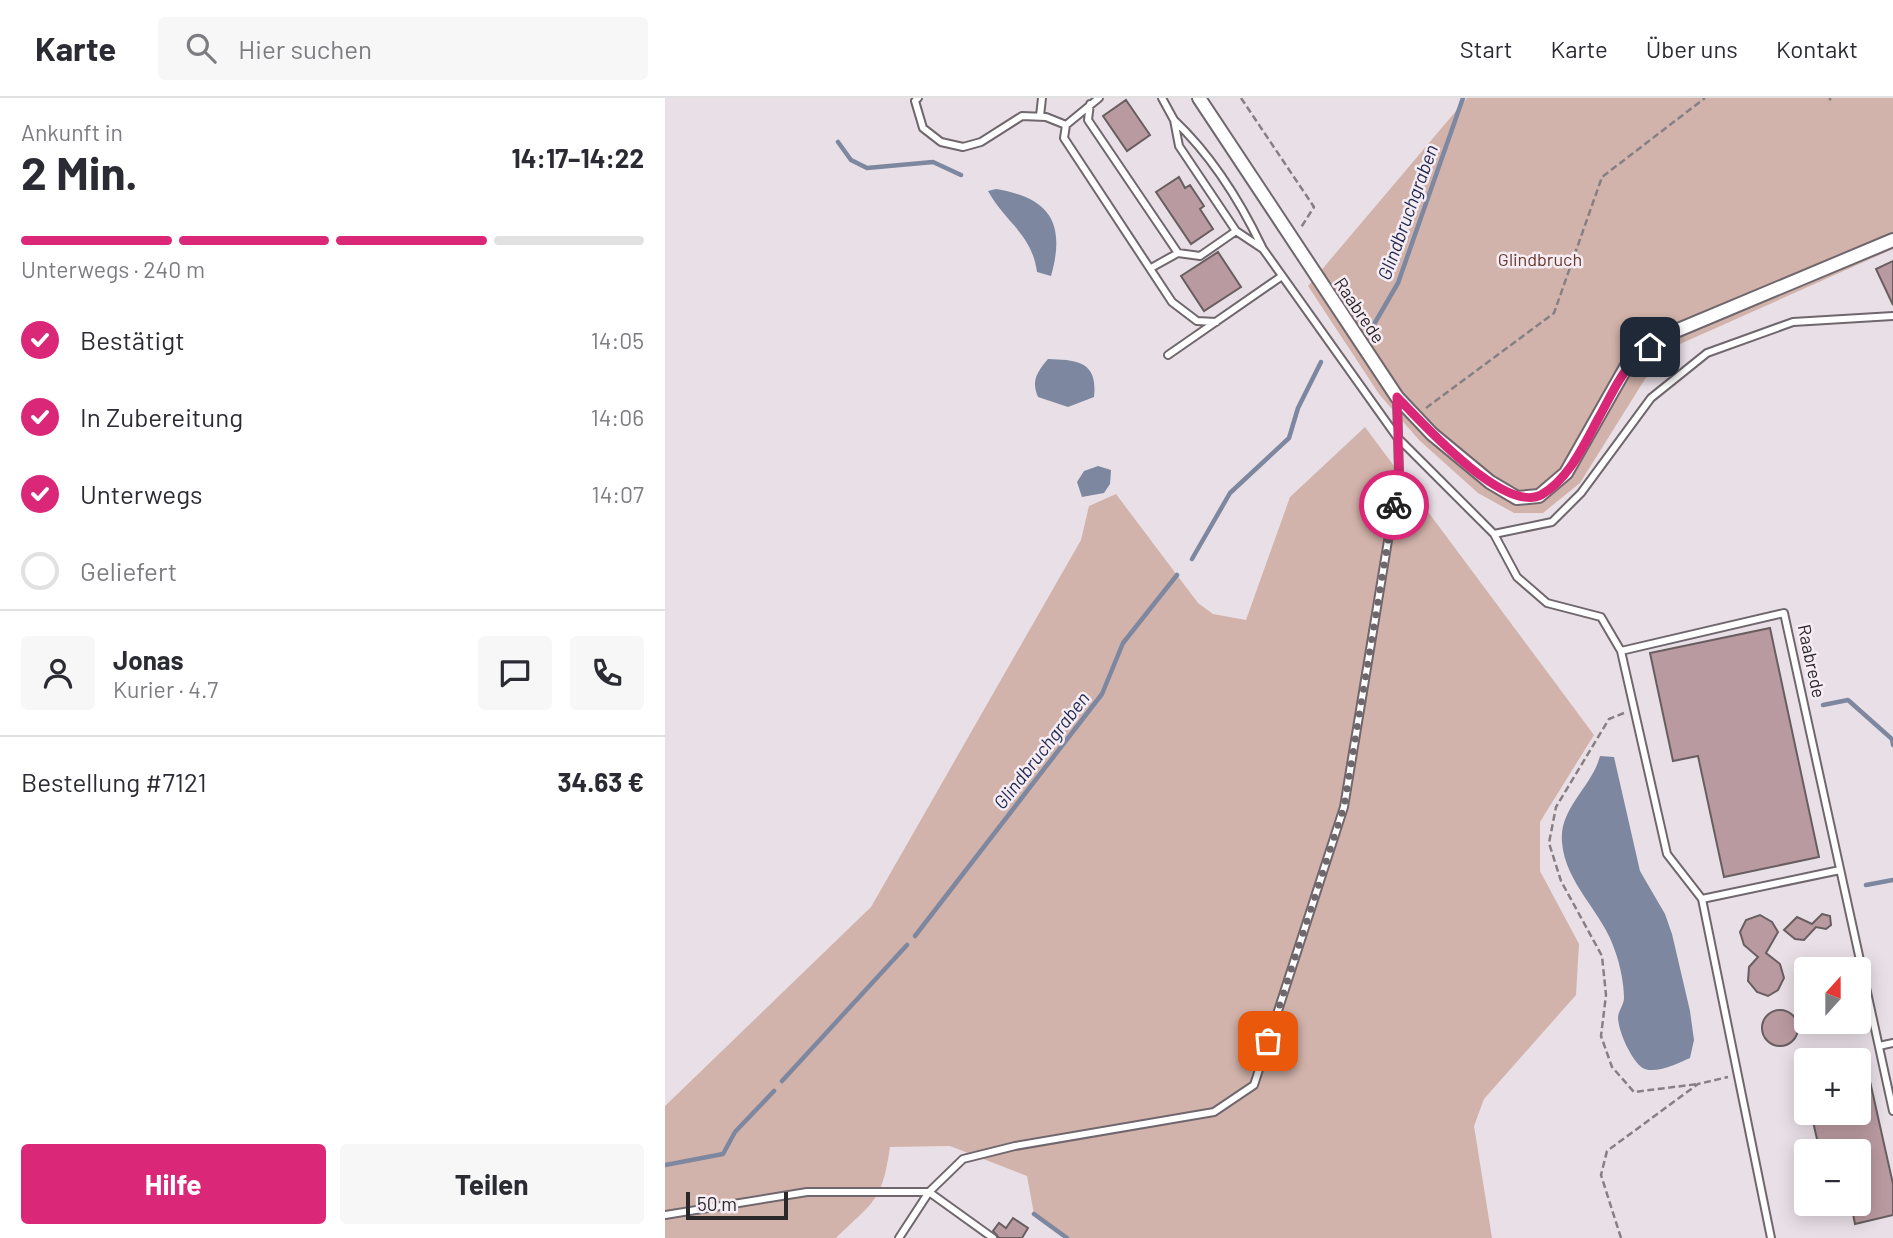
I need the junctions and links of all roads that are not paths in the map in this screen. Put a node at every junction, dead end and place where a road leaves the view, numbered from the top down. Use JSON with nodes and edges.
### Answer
{"nodes":[{"id":1,"x":1042,"y":98,"type":"edge"},
{"id":2,"x":1099,"y":98,"type":"edge"},
{"id":3,"x":1162,"y":98,"type":"edge"},
{"id":4,"x":1199,"y":98,"type":"edge"},
{"id":5,"x":915,"y":99,"type":"edge"},
{"id":6,"x":1090,"y":103,"type":"junction"},
{"id":7,"x":1040,"y":116,"type":"junction"},
{"id":8,"x":1174,"y":120,"type":"junction"},
{"id":9,"x":1066,"y":125,"type":"junction"},
{"id":10,"x":1236,"y":231,"type":"junction"},
{"id":11,"x":1893,"y":240,"type":"edge"},
{"id":12,"x":1263,"y":249,"type":"junction"},
{"id":13,"x":1178,"y":253,"type":"junction"},
{"id":14,"x":1151,"y":268,"type":"junction"},
{"id":15,"x":1282,"y":276,"type":"junction"},
{"id":16,"x":1893,"y":316,"type":"edge"},
{"id":17,"x":1216,"y":322,"type":"junction"},
{"id":18,"x":1168,"y":355,"type":"dead end"},
{"id":19,"x":1397,"y":397,"type":"junction"},
{"id":20,"x":1397,"y":437,"type":"junction"},
{"id":21,"x":1494,"y":534,"type":"junction"},
{"id":22,"x":1621,"y":651,"type":"junction"},
{"id":23,"x":1840,"y":870,"type":"junction"},
{"id":24,"x":1702,"y":899,"type":"junction"},
{"id":25,"x":1893,"y":1043,"type":"edge"},
{"id":26,"x":1879,"y":1046,"type":"junction"},
{"id":27,"x":1893,"y":1111,"type":"edge"},
{"id":28,"x":929,"y":1192,"type":"junction"},
{"id":29,"x":665,"y":1215,"type":"edge"},
{"id":30,"x":899,"y":1238,"type":"edge"},
{"id":31,"x":993,"y":1238,"type":"edge"},
{"id":32,"x":1771,"y":1238,"type":"edge"}],
"edges":[{"from":1,"to":7,"type":"lane"},
{"from":2,"to":6,"type":"lane"},
{"from":3,"to":8,"type":"lane"},
{"from":4,"to":19,"type":"street","name":"Raabrede"},
{"from":5,"to":7,"type":"lane"},
{"from":6,"to":9,"type":"lane"},
{"from":6,"to":13,"type":"lane"},
{"from":7,"to":9,"type":"lane"},
{"from":8,"to":10,"type":"lane"},
{"from":8,"to":12,"type":"lane"},
{"from":9,"to":14,"type":"lane"},
{"from":10,"to":12,"type":"lane"},
{"from":10,"to":13,"type":"lane"},
{"from":11,"to":19,"type":"street","name":"Raabrede"},
{"from":12,"to":15,"type":"lane"},
{"from":13,"to":14,"type":"lane"},
{"from":14,"to":17,"type":"lane"},
{"from":15,"to":17,"type":"lane"},
{"from":15,"to":20,"type":"lane"},
{"from":16,"to":21,"type":"lane"},
{"from":17,"to":18,"type":"lane"},
{"from":19,"to":20,"type":"lane"},
{"from":20,"to":21,"type":"lane"},
{"from":20,"to":28,"type":"lane"},
{"from":21,"to":22,"type":"lane"},
{"from":22,"to":23,"type":"lane","name":"Raabrede"},
{"from":22,"to":24,"type":"lane"},
{"from":23,"to":24,"type":"lane"},
{"from":23,"to":26,"type":"lane","name":"Raabrede"},
{"from":24,"to":32,"type":"lane"},
{"from":25,"to":26,"type":"lane"},
{"from":26,"to":27,"type":"lane","name":"Raabrede"},
{"from":28,"to":29,"type":"lane"},
{"from":28,"to":30,"type":"lane"},
{"from":28,"to":31,"type":"lane"}]}
